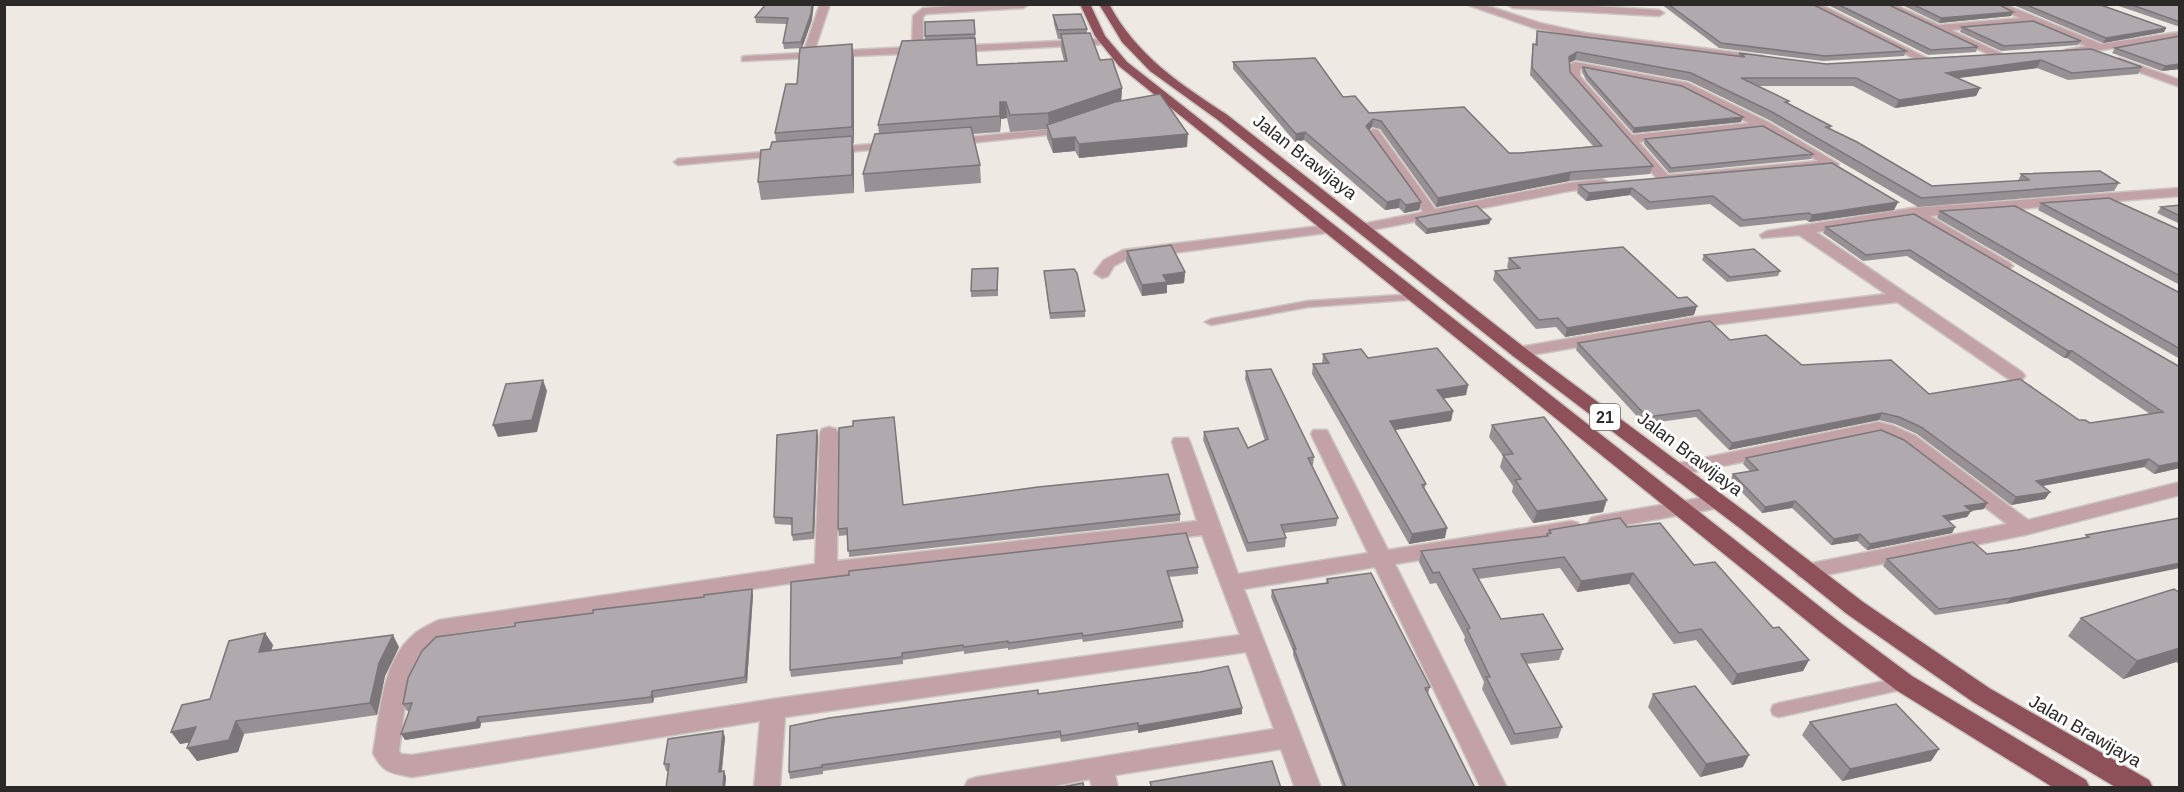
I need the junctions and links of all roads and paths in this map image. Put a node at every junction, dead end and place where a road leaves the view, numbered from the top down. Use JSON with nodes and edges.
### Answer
{"nodes":[{"id":1,"x":825,"y":4,"type":"edge"},
{"id":2,"x":1084,"y":4,"type":"edge"},
{"id":3,"x":1104,"y":4,"type":"edge"},
{"id":4,"x":1470,"y":4,"type":"edge"},
{"id":5,"x":1811,"y":4,"type":"edge"},
{"id":6,"x":1885,"y":4,"type":"edge"},
{"id":7,"x":1994,"y":4,"type":"edge"},
{"id":8,"x":1023,"y":5,"type":"edge"},
{"id":9,"x":1513,"y":5,"type":"edge"},
{"id":10,"x":1552,"y":8,"type":"junction"},
{"id":11,"x":1659,"y":12,"type":"dead end"},
{"id":12,"x":2032,"y":20,"type":"junction"},
{"id":13,"x":1937,"y":28,"type":"junction"},
{"id":14,"x":1553,"y":30,"type":"junction"},
{"id":15,"x":2175,"y":30,"type":"edge"},
{"id":16,"x":1102,"y":42,"type":"junction"},
{"id":17,"x":2096,"y":49,"type":"junction"},
{"id":18,"x":917,"y":51,"type":"junction"},
{"id":19,"x":1580,"y":51,"type":"junction"},
{"id":20,"x":2053,"y":54,"type":"edge"},
{"id":21,"x":807,"y":56,"type":"junction"},
{"id":22,"x":1980,"y":58,"type":"edge"},
{"id":23,"x":747,"y":59,"type":"dead end"},
{"id":24,"x":1770,"y":60,"type":"edge"},
{"id":25,"x":1904,"y":63,"type":"edge"},
{"id":26,"x":2180,"y":84,"type":"edge"},
{"id":27,"x":1764,"y":125,"type":"junction"},
{"id":28,"x":1072,"y":127,"type":"edge"},
{"id":29,"x":1373,"y":133,"type":"edge"},
{"id":30,"x":1629,"y":139,"type":"junction"},
{"id":31,"x":945,"y":142,"type":"edge"},
{"id":32,"x":898,"y":145,"type":"edge"},
{"id":33,"x":829,"y":150,"type":"edge"},
{"id":34,"x":782,"y":154,"type":"edge"},
{"id":35,"x":678,"y":162,"type":"dead end"},
{"id":36,"x":1665,"y":179,"type":"junction"},
{"id":37,"x":1643,"y":180,"type":"edge"},
{"id":38,"x":1620,"y":182,"type":"edge"},
{"id":39,"x":2180,"y":192,"type":"edge"},
{"id":40,"x":2111,"y":199,"type":"junction"},
{"id":41,"x":1896,"y":202,"type":"edge"},
{"id":42,"x":2012,"y":205,"type":"junction"},
{"id":43,"x":1332,"y":207,"type":"junction"},
{"id":44,"x":2131,"y":209,"type":"edge"},
{"id":45,"x":1311,"y":212,"type":"junction"},
{"id":46,"x":1915,"y":213,"type":"junction"},
{"id":47,"x":1432,"y":214,"type":"junction"},
{"id":48,"x":2033,"y":216,"type":"edge"},
{"id":49,"x":1362,"y":228,"type":"junction"},
{"id":50,"x":1328,"y":229,"type":"junction"},
{"id":51,"x":1804,"y":231,"type":"junction"},
{"id":52,"x":1767,"y":235,"type":"dead end"},
{"id":53,"x":1102,"y":273,"type":"dead end"},
{"id":54,"x":2017,"y":273,"type":"edge"},
{"id":55,"x":1416,"y":297,"type":"junction"},
{"id":56,"x":1900,"y":297,"type":"junction"},
{"id":57,"x":1211,"y":322,"type":"dead end"},
{"id":58,"x":1519,"y":352,"type":"junction"},
{"id":59,"x":2016,"y":376,"type":"dead end"},
{"id":60,"x":829,"y":433,"type":"dead end"},
{"id":61,"x":1320,"y":434,"type":"dead end"},
{"id":62,"x":1181,"y":442,"type":"dead end"},
{"id":63,"x":1667,"y":465,"type":"junction"},
{"id":64,"x":1632,"y":469,"type":"junction"},
{"id":65,"x":2180,"y":488,"type":"edge"},
{"id":66,"x":1717,"y":502,"type":"junction"},
{"id":67,"x":1682,"y":510,"type":"junction"},
{"id":68,"x":1209,"y":527,"type":"junction"},
{"id":69,"x":2025,"y":528,"type":"junction"},
{"id":70,"x":1381,"y":559,"type":"junction"},
{"id":71,"x":826,"y":570,"type":"junction"},
{"id":72,"x":1806,"y":571,"type":"junction"},
{"id":73,"x":1232,"y":583,"type":"junction"},
{"id":74,"x":1254,"y":642,"type":"junction"},
{"id":75,"x":1904,"y":683,"type":"junction"},
{"id":76,"x":772,"y":708,"type":"junction"},
{"id":77,"x":1779,"y":710,"type":"dead end"},
{"id":78,"x":1289,"y":737,"type":"junction"},
{"id":79,"x":1103,"y":777,"type":"edge"},
{"id":80,"x":767,"y":788,"type":"edge"},
{"id":81,"x":977,"y":788,"type":"edge"},
{"id":82,"x":1308,"y":788,"type":"edge"},
{"id":83,"x":1494,"y":788,"type":"edge"},
{"id":84,"x":2077,"y":788,"type":"edge"},
{"id":85,"x":2140,"y":788,"type":"edge"}],
"edges":[{"from":1,"to":21,"type":"street"},
{"from":2,"to":16,"type":"highway","number":"21"},
{"from":3,"to":43,"type":"highway","name":"Jalan Brawijaya","number":"21"},
{"from":4,"to":14,"type":"street"},
{"from":5,"to":25,"type":"street"},
{"from":6,"to":13,"type":"street"},
{"from":7,"to":12,"type":"street"},
{"from":8,"to":18,"type":"street"},
{"from":9,"to":10,"type":"street"},
{"from":10,"to":11,"type":"street"},
{"from":10,"to":14,"type":"street"},
{"from":12,"to":13,"type":"street"},
{"from":12,"to":17,"type":"street"},
{"from":13,"to":22,"type":"street"},
{"from":14,"to":19,"type":"street"},
{"from":15,"to":17,"type":"street"},
{"from":16,"to":18,"type":"street"},
{"from":16,"to":45,"type":"highway","number":"21"},
{"from":17,"to":20,"type":"street"},
{"from":17,"to":26,"type":"street"},
{"from":18,"to":21,"type":"street"},
{"from":19,"to":24,"type":"street"},
{"from":19,"to":27,"type":"street"},
{"from":19,"to":30,"type":"street"},
{"from":21,"to":23,"type":"street"},
{"from":27,"to":30,"type":"street"},
{"from":27,"to":36,"type":"street"},
{"from":28,"to":31,"type":"lane"},
{"from":29,"to":47,"type":"street"},
{"from":30,"to":36,"type":"street"},
{"from":32,"to":33,"type":"lane"},
{"from":34,"to":35,"type":"lane"},
{"from":36,"to":37,"type":"street"},
{"from":38,"to":47,"type":"street"},
{"from":39,"to":40,"type":"street"},
{"from":40,"to":42,"type":"street"},
{"from":40,"to":44,"type":"street"},
{"from":41,"to":46,"type":"street"},
{"from":42,"to":46,"type":"street"},
{"from":42,"to":48,"type":"street"},
{"from":43,"to":45,"type":"highway"},
{"from":43,"to":49,"type":"highway","name":"Jalan Brawijaya","number":"21"},
{"from":45,"to":50,"type":"highway","number":"21"},
{"from":46,"to":51,"type":"street"},
{"from":46,"to":54,"type":"street"},
{"from":47,"to":49,"type":"street"},
{"from":49,"to":58,"type":"highway","name":"Jalan Brawijaya","number":"21"},
{"from":50,"to":53,"type":"street"},
{"from":50,"to":55,"type":"highway","number":"21"},
{"from":51,"to":52,"type":"street"},
{"from":51,"to":56,"type":"street"},
{"from":55,"to":57,"type":"lane"},
{"from":55,"to":64,"type":"highway","number":"21"},
{"from":56,"to":58,"type":"street"},
{"from":56,"to":59,"type":"street"},
{"from":58,"to":63,"type":"highway","name":"Jalan Brawijaya","number":"21"},
{"from":60,"to":71,"type":"street"},
{"from":61,"to":70,"type":"street"},
{"from":62,"to":68,"type":"street"},
{"from":63,"to":64,"type":"highway"},
{"from":63,"to":66,"type":"highway","name":"Jalan Brawijaya","number":"21"},
{"from":63,"to":69,"type":"street"},
{"from":64,"to":67,"type":"highway","number":"21"},
{"from":65,"to":69,"type":"street"},
{"from":66,"to":67,"type":"street"},
{"from":66,"to":72,"type":"highway","name":"Jalan Brawijaya","number":"21"},
{"from":67,"to":70,"type":"street"},
{"from":67,"to":75,"type":"highway","number":"21"},
{"from":68,"to":71,"type":"street"},
{"from":68,"to":73,"type":"street"},
{"from":69,"to":72,"type":"street"},
{"from":70,"to":73,"type":"street"},
{"from":70,"to":83,"type":"street"},
{"from":71,"to":76,"type":"street"},
{"from":72,"to":85,"type":"highway","name":"Jalan Brawijaya","number":"21"},
{"from":73,"to":74,"type":"street"},
{"from":74,"to":76,"type":"street"},
{"from":74,"to":78,"type":"street"},
{"from":75,"to":77,"type":"lane"},
{"from":75,"to":84,"type":"highway","number":"21"},
{"from":76,"to":80,"type":"street"},
{"from":78,"to":79,"type":"street"},
{"from":78,"to":82,"type":"street"},
{"from":79,"to":81,"type":"street"}]}
